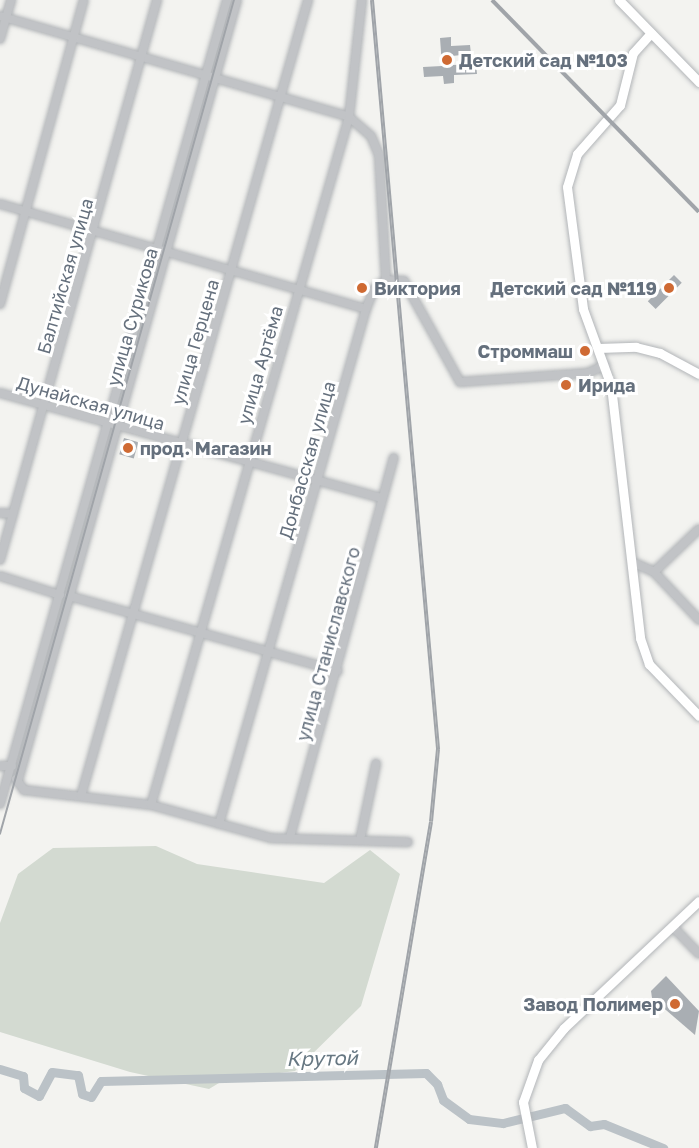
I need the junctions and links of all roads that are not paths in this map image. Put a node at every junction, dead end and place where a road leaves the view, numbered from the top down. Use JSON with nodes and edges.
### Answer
{"nodes":[{"id":1,"x":11,"y":0,"type":"edge"},
{"id":2,"x":84,"y":0,"type":"edge"},
{"id":3,"x":158,"y":0,"type":"edge"},
{"id":4,"x":227,"y":0,"type":"edge"},
{"id":5,"x":237,"y":0,"type":"edge"},
{"id":6,"x":308,"y":0,"type":"edge"},
{"id":7,"x":362,"y":0,"type":"edge"},
{"id":8,"x":619,"y":0,"type":"edge"},
{"id":9,"x":3,"y":17,"type":"edge"},
{"id":10,"x":651,"y":33,"type":"junction"},
{"id":11,"x":73,"y":37,"type":"junction"},
{"id":12,"x":0,"y":39,"type":"edge"},
{"id":13,"x":142,"y":55,"type":"junction"},
{"id":14,"x":211,"y":77,"type":"junction"},
{"id":15,"x":697,"y":77,"type":"edge"},
{"id":16,"x":279,"y":94,"type":"junction"},
{"id":17,"x":349,"y":117,"type":"junction"},
{"id":18,"x":0,"y":204,"type":"edge"},
{"id":19,"x":27,"y":211,"type":"junction"},
{"id":20,"x":94,"y":231,"type":"junction"},
{"id":21,"x":163,"y":250,"type":"junction"},
{"id":22,"x":231,"y":269,"type":"junction"},
{"id":23,"x":386,"y":280,"type":"junction"},
{"id":24,"x":298,"y":287,"type":"junction"},
{"id":25,"x":0,"y":304,"type":"edge"},
{"id":26,"x":366,"y":309,"type":"junction"},
{"id":27,"x":598,"y":348,"type":"junction"},
{"id":28,"x":605,"y":364,"type":"junction"},
{"id":29,"x":699,"y":374,"type":"edge"},
{"id":30,"x":0,"y":393,"type":"edge"},
{"id":31,"x":43,"y":405,"type":"junction"},
{"id":32,"x":113,"y":424,"type":"junction"},
{"id":33,"x":181,"y":443,"type":"junction"},
{"id":34,"x":394,"y":458,"type":"dead end"},
{"id":35,"x":247,"y":462,"type":"junction"},
{"id":36,"x":316,"y":483,"type":"junction"},
{"id":37,"x":382,"y":498,"type":"junction"},
{"id":38,"x":0,"y":513,"type":"edge"},
{"id":39,"x":13,"y":514,"type":"junction"},
{"id":40,"x":699,"y":529,"type":"edge"},
{"id":41,"x":0,"y":560,"type":"edge"},
{"id":42,"x":632,"y":562,"type":"junction"},
{"id":43,"x":654,"y":572,"type":"junction"},
{"id":44,"x":0,"y":576,"type":"edge"},
{"id":45,"x":60,"y":595,"type":"junction"},
{"id":46,"x":69,"y":596,"type":"junction"},
{"id":47,"x":133,"y":614,"type":"junction"},
{"id":48,"x":699,"y":620,"type":"edge"},
{"id":49,"x":198,"y":633,"type":"junction"},
{"id":50,"x":268,"y":654,"type":"junction"},
{"id":51,"x":338,"y":671,"type":"junction"},
{"id":52,"x":699,"y":716,"type":"edge"},
{"id":53,"x":376,"y":764,"type":"dead end"},
{"id":54,"x":0,"y":766,"type":"edge"},
{"id":55,"x":12,"y":766,"type":"junction"},
{"id":56,"x":14,"y":779,"type":"junction"},
{"id":57,"x":81,"y":796,"type":"junction"},
{"id":58,"x":0,"y":804,"type":"edge"},
{"id":59,"x":151,"y":805,"type":"junction"},
{"id":60,"x":219,"y":824,"type":"junction"},
{"id":61,"x":290,"y":837,"type":"junction"},
{"id":62,"x":360,"y":840,"type":"junction"},
{"id":63,"x":408,"y":842,"type":"dead end"},
{"id":64,"x":699,"y":901,"type":"edge"},
{"id":65,"x":673,"y":927,"type":"junction"},
{"id":66,"x":699,"y":954,"type":"edge"},
{"id":67,"x":531,"y":1145,"type":"edge"}],
"edges":[{"from":1,"to":9,"type":"street"},
{"from":2,"to":11,"type":"street"},
{"from":3,"to":13,"type":"street","name":"Балтийская улица"},
{"from":4,"to":14,"type":"street","name":"улица Сурикова"},
{"from":5,"to":14,"type":"street","name":"улица Сурикова"},
{"from":6,"to":16,"type":"street","name":"улица Герцена"},
{"from":7,"to":17,"type":"street","name":"улица Артёма"},
{"from":8,"to":10,"type":"main road"},
{"from":9,"to":11,"type":"street"},
{"from":9,"to":12,"type":"street"},
{"from":10,"to":15,"type":"main road"},
{"from":10,"to":27,"type":"main road"},
{"from":11,"to":13,"type":"street"},
{"from":11,"to":19,"type":"street"},
{"from":13,"to":14,"type":"street"},
{"from":13,"to":20,"type":"street","name":"Балтийская улица"},
{"from":14,"to":16,"type":"street"},
{"from":14,"to":21,"type":"street","name":"улица Сурикова"},
{"from":16,"to":17,"type":"street"},
{"from":16,"to":22,"type":"street","name":"улица Герцена"},
{"from":17,"to":23,"type":"street"},
{"from":17,"to":24,"type":"street","name":"улица Артёма"},
{"from":18,"to":19,"type":"street"},
{"from":19,"to":20,"type":"street"},
{"from":19,"to":25,"type":"street"},
{"from":20,"to":21,"type":"street"},
{"from":20,"to":31,"type":"street","name":"Балтийская улица"},
{"from":21,"to":22,"type":"street"},
{"from":21,"to":32,"type":"street","name":"улица Сурикова"},
{"from":22,"to":24,"type":"street"},
{"from":22,"to":33,"type":"street","name":"улица Герцена"},
{"from":23,"to":26,"type":"street","name":"Донбасская улица"},
{"from":23,"to":28,"type":"street"},
{"from":24,"to":26,"type":"street"},
{"from":24,"to":35,"type":"street","name":"улица Артёма"},
{"from":26,"to":36,"type":"street","name":"Донбасская улица"},
{"from":27,"to":28,"type":"main road"},
{"from":27,"to":29,"type":"main road"},
{"from":28,"to":42,"type":"main road"},
{"from":30,"to":31,"type":"street","name":"Дунайская улица"},
{"from":31,"to":32,"type":"street","name":"Дунайская улица"},
{"from":31,"to":39,"type":"street","name":"Балтийская улица"},
{"from":32,"to":33,"type":"street","name":"Дунайская улица"},
{"from":32,"to":45,"type":"street","name":"улица Сурикова"},
{"from":32,"to":46,"type":"street","name":"улица Сурикова"},
{"from":33,"to":35,"type":"street","name":"Дунайская улица"},
{"from":33,"to":47,"type":"street","name":"улица Герцена"},
{"from":34,"to":37,"type":"street","name":"улица Станиславского"},
{"from":35,"to":36,"type":"street","name":"Дунайская улица"},
{"from":35,"to":49,"type":"street","name":"улица Артёма"},
{"from":36,"to":37,"type":"street","name":"Дунайская улица"},
{"from":36,"to":50,"type":"street","name":"Донбасская улица"},
{"from":37,"to":51,"type":"street","name":"улица Станиславского"},
{"from":38,"to":39,"type":"street"},
{"from":39,"to":41,"type":"street","name":"Балтийская улица"},
{"from":40,"to":43,"type":"street"},
{"from":42,"to":43,"type":"street"},
{"from":42,"to":52,"type":"main road"},
{"from":43,"to":48,"type":"street"},
{"from":44,"to":45,"type":"street"},
{"from":45,"to":55,"type":"street","name":"улица Сурикова"},
{"from":46,"to":47,"type":"street"},
{"from":46,"to":56,"type":"street","name":"улица Сурикова"},
{"from":47,"to":49,"type":"street"},
{"from":47,"to":57,"type":"street","name":"улица Герцена"},
{"from":49,"to":50,"type":"street"},
{"from":49,"to":59,"type":"street","name":"улица Артёма"},
{"from":50,"to":51,"type":"street"},
{"from":50,"to":60,"type":"street","name":"Донбасская улица"},
{"from":51,"to":61,"type":"street","name":"улица Станиславского"},
{"from":53,"to":62,"type":"street"},
{"from":54,"to":55,"type":"street"},
{"from":55,"to":56,"type":"street","name":"улица Сурикова"},
{"from":56,"to":57,"type":"street"},
{"from":56,"to":58,"type":"street"},
{"from":57,"to":59,"type":"street"},
{"from":59,"to":60,"type":"street"},
{"from":60,"to":61,"type":"street"},
{"from":61,"to":62,"type":"street"},
{"from":62,"to":63,"type":"street"},
{"from":64,"to":65,"type":"main road"},
{"from":65,"to":66,"type":"street"},
{"from":65,"to":67,"type":"main road"}]}
